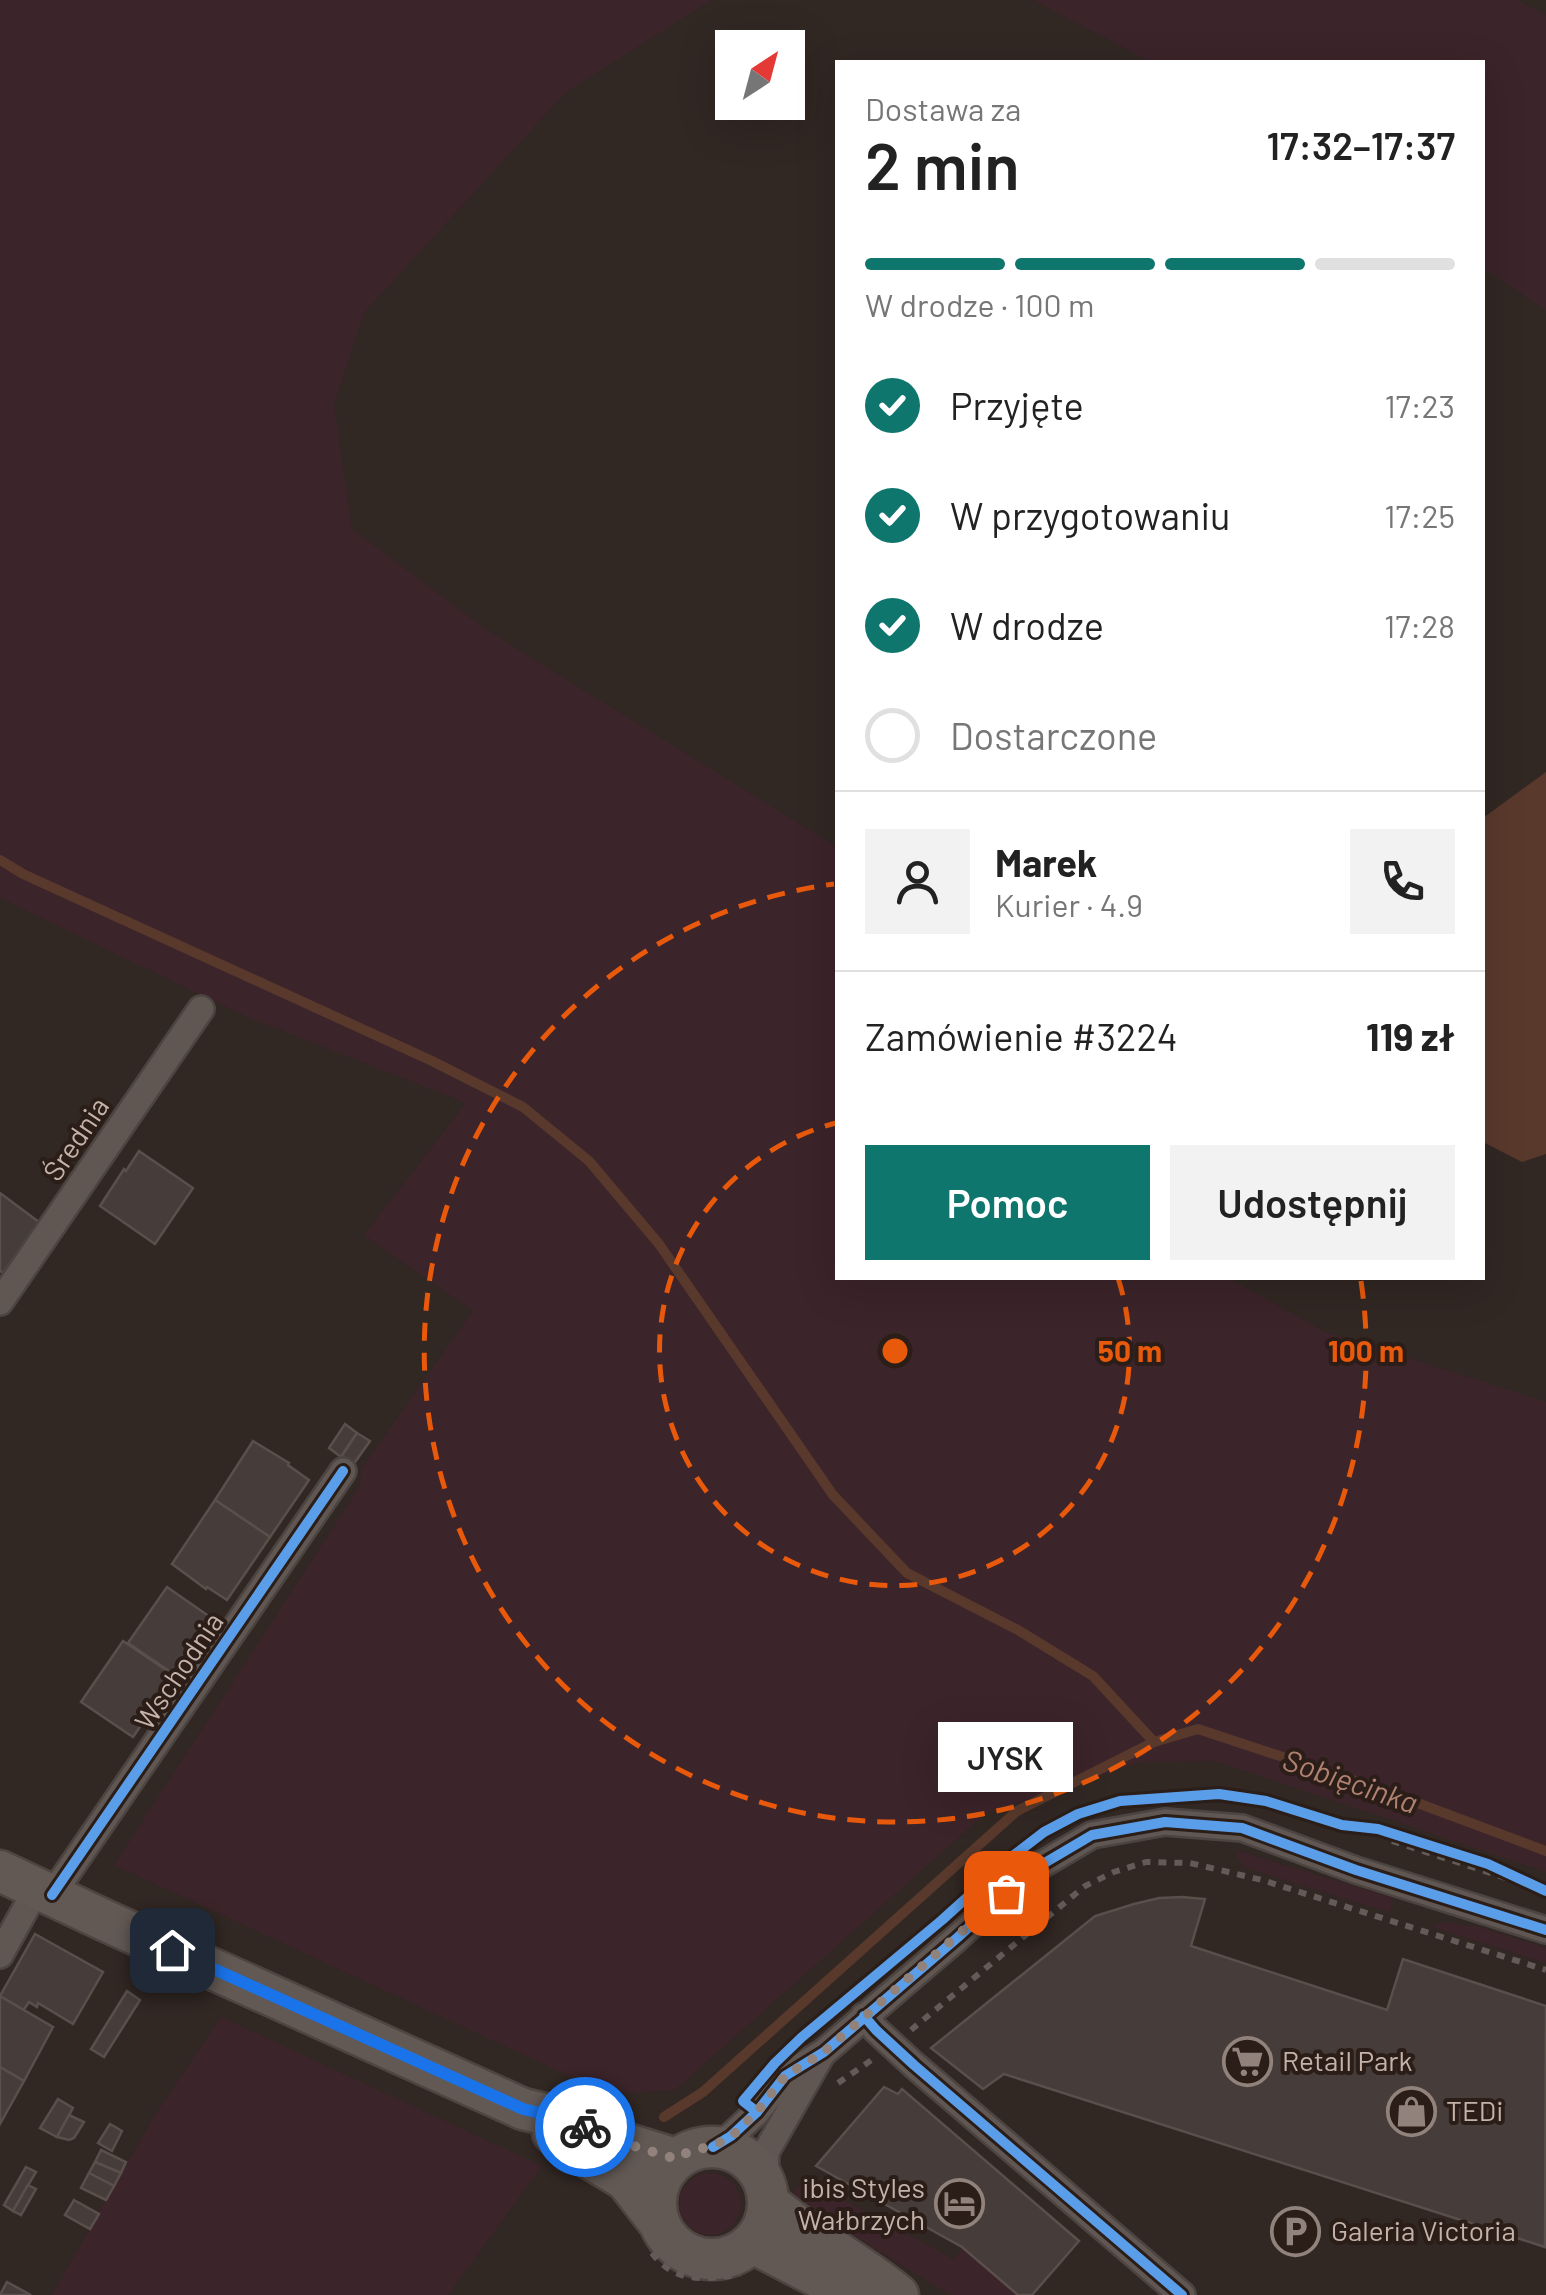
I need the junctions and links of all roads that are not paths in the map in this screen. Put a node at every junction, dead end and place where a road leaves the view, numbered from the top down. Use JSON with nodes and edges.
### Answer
{"nodes":[{"id":1,"x":201,"y":1009,"type":"dead end"},
{"id":2,"x":0,"y":1302,"type":"edge"},
{"id":3,"x":343,"y":1472,"type":"dead end"},
{"id":4,"x":0,"y":1871,"type":"edge"},
{"id":5,"x":44,"y":1892,"type":"junction"},
{"id":6,"x":1546,"y":1930,"type":"edge"},
{"id":7,"x":0,"y":1955,"type":"edge"},
{"id":8,"x":864,"y":2016,"type":"junction"},
{"id":9,"x":824,"y":2052,"type":"junction"},
{"id":10,"x":523,"y":2109,"type":"junction"},
{"id":11,"x":694,"y":2153,"type":"junction"},
{"id":12,"x":767,"y":2194,"type":"junction"},
{"id":13,"x":650,"y":2231,"type":"junction"},
{"id":14,"x":748,"y":2258,"type":"junction"},
{"id":15,"x":854,"y":2295,"type":"edge"},
{"id":16,"x":898,"y":2295,"type":"edge"},
{"id":17,"x":1182,"y":2295,"type":"edge"}],
"edges":[{"from":1,"to":2,"type":"street","name":"Średnia"},
{"from":3,"to":5,"type":"street","name":"Wschodnia"},
{"from":4,"to":5,"type":"main road"},
{"from":5,"to":7,"type":"street","name":"Wschodnia"},
{"from":5,"to":10,"type":"main road"},
{"from":6,"to":8,"type":"street"},
{"from":8,"to":9,"type":"street"},
{"from":8,"to":17,"type":"street"},
{"from":9,"to":11,"type":"street"},
{"from":9,"to":12,"type":"street"},
{"from":10,"to":11,"type":"main road"},
{"from":10,"to":13,"type":"main road"},
{"from":11,"to":12,"type":"main road"},
{"from":11,"to":13,"type":"main road"},
{"from":12,"to":14,"type":"main road"},
{"from":12,"to":16,"type":"main road"},
{"from":13,"to":14,"type":"main road"},
{"from":14,"to":15,"type":"main road"}]}
